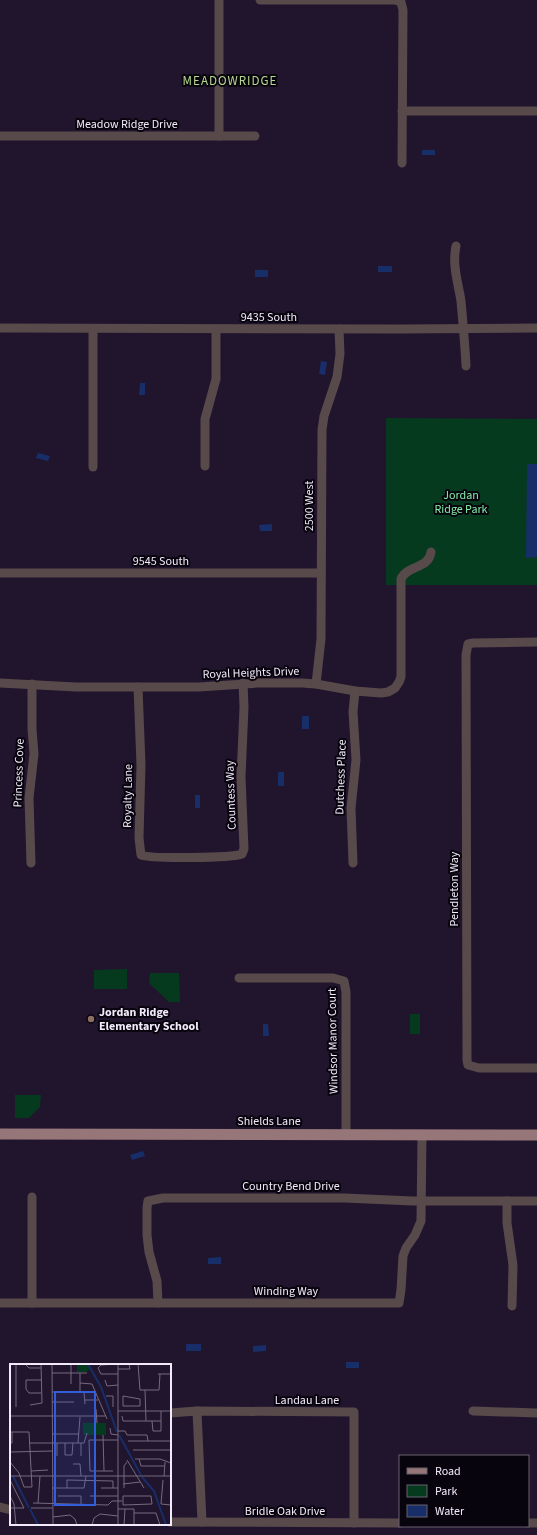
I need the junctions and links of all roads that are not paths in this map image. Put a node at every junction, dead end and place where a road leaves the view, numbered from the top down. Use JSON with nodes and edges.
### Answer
{"nodes":[{"id":1,"x":220,"y":0,"type":"edge"},
{"id":2,"x":260,"y":0,"type":"edge"},
{"id":3,"x":344,"y":0,"type":"edge"},
{"id":4,"x":402,"y":111,"type":"junction"},
{"id":5,"x":537,"y":111,"type":"edge"},
{"id":6,"x":0,"y":136,"type":"edge"},
{"id":7,"x":219,"y":136,"type":"junction"},
{"id":8,"x":255,"y":136,"type":"dead end"},
{"id":9,"x":402,"y":163,"type":"dead end"},
{"id":10,"x":456,"y":246,"type":"dead end"},
{"id":11,"x":0,"y":328,"type":"edge"},
{"id":12,"x":463,"y":328,"type":"junction"},
{"id":13,"x":537,"y":328,"type":"edge"},
{"id":14,"x":93,"y":329,"type":"junction"},
{"id":15,"x":216,"y":329,"type":"junction"},
{"id":16,"x":339,"y":329,"type":"junction"},
{"id":17,"x":466,"y":366,"type":"dead end"},
{"id":18,"x":205,"y":466,"type":"dead end"},
{"id":19,"x":94,"y":467,"type":"dead end"},
{"id":20,"x":431,"y":552,"type":"dead end"},
{"id":21,"x":0,"y":572,"type":"edge"},
{"id":22,"x":321,"y":573,"type":"junction"},
{"id":23,"x":537,"y":642,"type":"edge"},
{"id":24,"x":0,"y":683,"type":"edge"},
{"id":25,"x":244,"y":683,"type":"junction"},
{"id":26,"x":32,"y":684,"type":"junction"},
{"id":27,"x":316,"y":684,"type":"junction"},
{"id":28,"x":138,"y":687,"type":"junction"},
{"id":29,"x":355,"y":692,"type":"junction"},
{"id":30,"x":191,"y":857,"type":"joint"},
{"id":31,"x":31,"y":863,"type":"dead end"},
{"id":32,"x":353,"y":863,"type":"dead end"},
{"id":33,"x":239,"y":978,"type":"dead end"},
{"id":34,"x":537,"y":1068,"type":"edge"},
{"id":35,"x":0,"y":1134,"type":"edge"},
{"id":36,"x":346,"y":1134,"type":"junction"},
{"id":37,"x":422,"y":1135,"type":"junction"},
{"id":38,"x":537,"y":1135,"type":"edge"},
{"id":39,"x":32,"y":1197,"type":"dead end"},
{"id":40,"x":421,"y":1201,"type":"junction"},
{"id":41,"x":507,"y":1201,"type":"junction"},
{"id":42,"x":537,"y":1201,"type":"edge"},
{"id":43,"x":0,"y":1303,"type":"edge"},
{"id":44,"x":32,"y":1303,"type":"junction"},
{"id":45,"x":158,"y":1303,"type":"junction"},
{"id":46,"x":512,"y":1306,"type":"dead end"},
{"id":47,"x":197,"y":1411,"type":"junction"},
{"id":48,"x":472,"y":1411,"type":"dead end"},
{"id":49,"x":171,"y":1413,"type":"edge"},
{"id":50,"x":537,"y":1413,"type":"edge"},
{"id":51,"x":0,"y":1507,"type":"edge"},
{"id":52,"x":10,"y":1510,"type":"edge"},
{"id":53,"x":171,"y":1522,"type":"edge"},
{"id":54,"x":202,"y":1522,"type":"junction"},
{"id":55,"x":354,"y":1523,"type":"junction"},
{"id":56,"x":399,"y":1523,"type":"edge"}],
"edges":[{"from":1,"to":7,"type":"street"},
{"from":2,"to":3,"type":"street"},
{"from":3,"to":4,"type":"street"},
{"from":4,"to":5,"type":"street"},
{"from":4,"to":9,"type":"street"},
{"from":6,"to":7,"type":"street","name":"Meadow Ridge Drive"},
{"from":7,"to":8,"type":"street","name":"Meadow Ridge Drive"},
{"from":10,"to":12,"type":"street"},
{"from":11,"to":14,"type":"street","name":"9435 South"},
{"from":12,"to":13,"type":"street","name":"9435 South"},
{"from":12,"to":16,"type":"street","name":"9435 South"},
{"from":12,"to":17,"type":"street"},
{"from":14,"to":15,"type":"street","name":"9435 South"},
{"from":14,"to":19,"type":"street"},
{"from":15,"to":16,"type":"street","name":"9435 South"},
{"from":15,"to":18,"type":"street"},
{"from":16,"to":22,"type":"street","name":"2500 West"},
{"from":20,"to":29,"type":"street","name":"Royal Heights Drive"},
{"from":21,"to":22,"type":"street","name":"9545 South"},
{"from":22,"to":27,"type":"street","name":"2500 West"},
{"from":23,"to":34,"type":"street","name":"Pendleton Way"},
{"from":24,"to":26,"type":"street","name":"Royal Heights Drive"},
{"from":25,"to":27,"type":"street","name":"Royal Heights Drive"},
{"from":25,"to":28,"type":"street","name":"Royal Heights Drive"},
{"from":25,"to":30,"type":"street","name":"Countess Way"},
{"from":26,"to":28,"type":"street","name":"Royal Heights Drive"},
{"from":26,"to":31,"type":"street","name":"Princess Cove"},
{"from":27,"to":29,"type":"street","name":"Royal Heights Drive"},
{"from":28,"to":30,"type":"street","name":"Royalty Lane"},
{"from":29,"to":32,"type":"street","name":"Dutchess Place"},
{"from":33,"to":36,"type":"street","name":"Windsor Manor Court"},
{"from":35,"to":36,"type":"main road","name":"Shields Lane"},
{"from":36,"to":37,"type":"main road","name":"Shields Lane"},
{"from":37,"to":38,"type":"main road","name":"Shields Lane"},
{"from":37,"to":40,"type":"street","name":"Winding Way"},
{"from":39,"to":44,"type":"street"},
{"from":40,"to":41,"type":"street","name":"Country Bend Drive"},
{"from":40,"to":45,"type":"street","name":"Winding Way"},
{"from":40,"to":45,"type":"street","name":"Country Bend Drive"},
{"from":41,"to":42,"type":"street","name":"Country Bend Drive"},
{"from":41,"to":46,"type":"street"},
{"from":43,"to":44,"type":"street","name":"Winding Way"},
{"from":44,"to":45,"type":"street","name":"Winding Way"},
{"from":47,"to":49,"type":"street"},
{"from":47,"to":54,"type":"street"},
{"from":47,"to":55,"type":"street","name":"Landau Lane"},
{"from":48,"to":50,"type":"street"},
{"from":51,"to":52,"type":"street"},
{"from":53,"to":54,"type":"street","name":"Bridle Oak Drive"},
{"from":54,"to":55,"type":"street","name":"Bridle Oak Drive"},
{"from":55,"to":56,"type":"street","name":"Bridle Oak Drive"}]}
